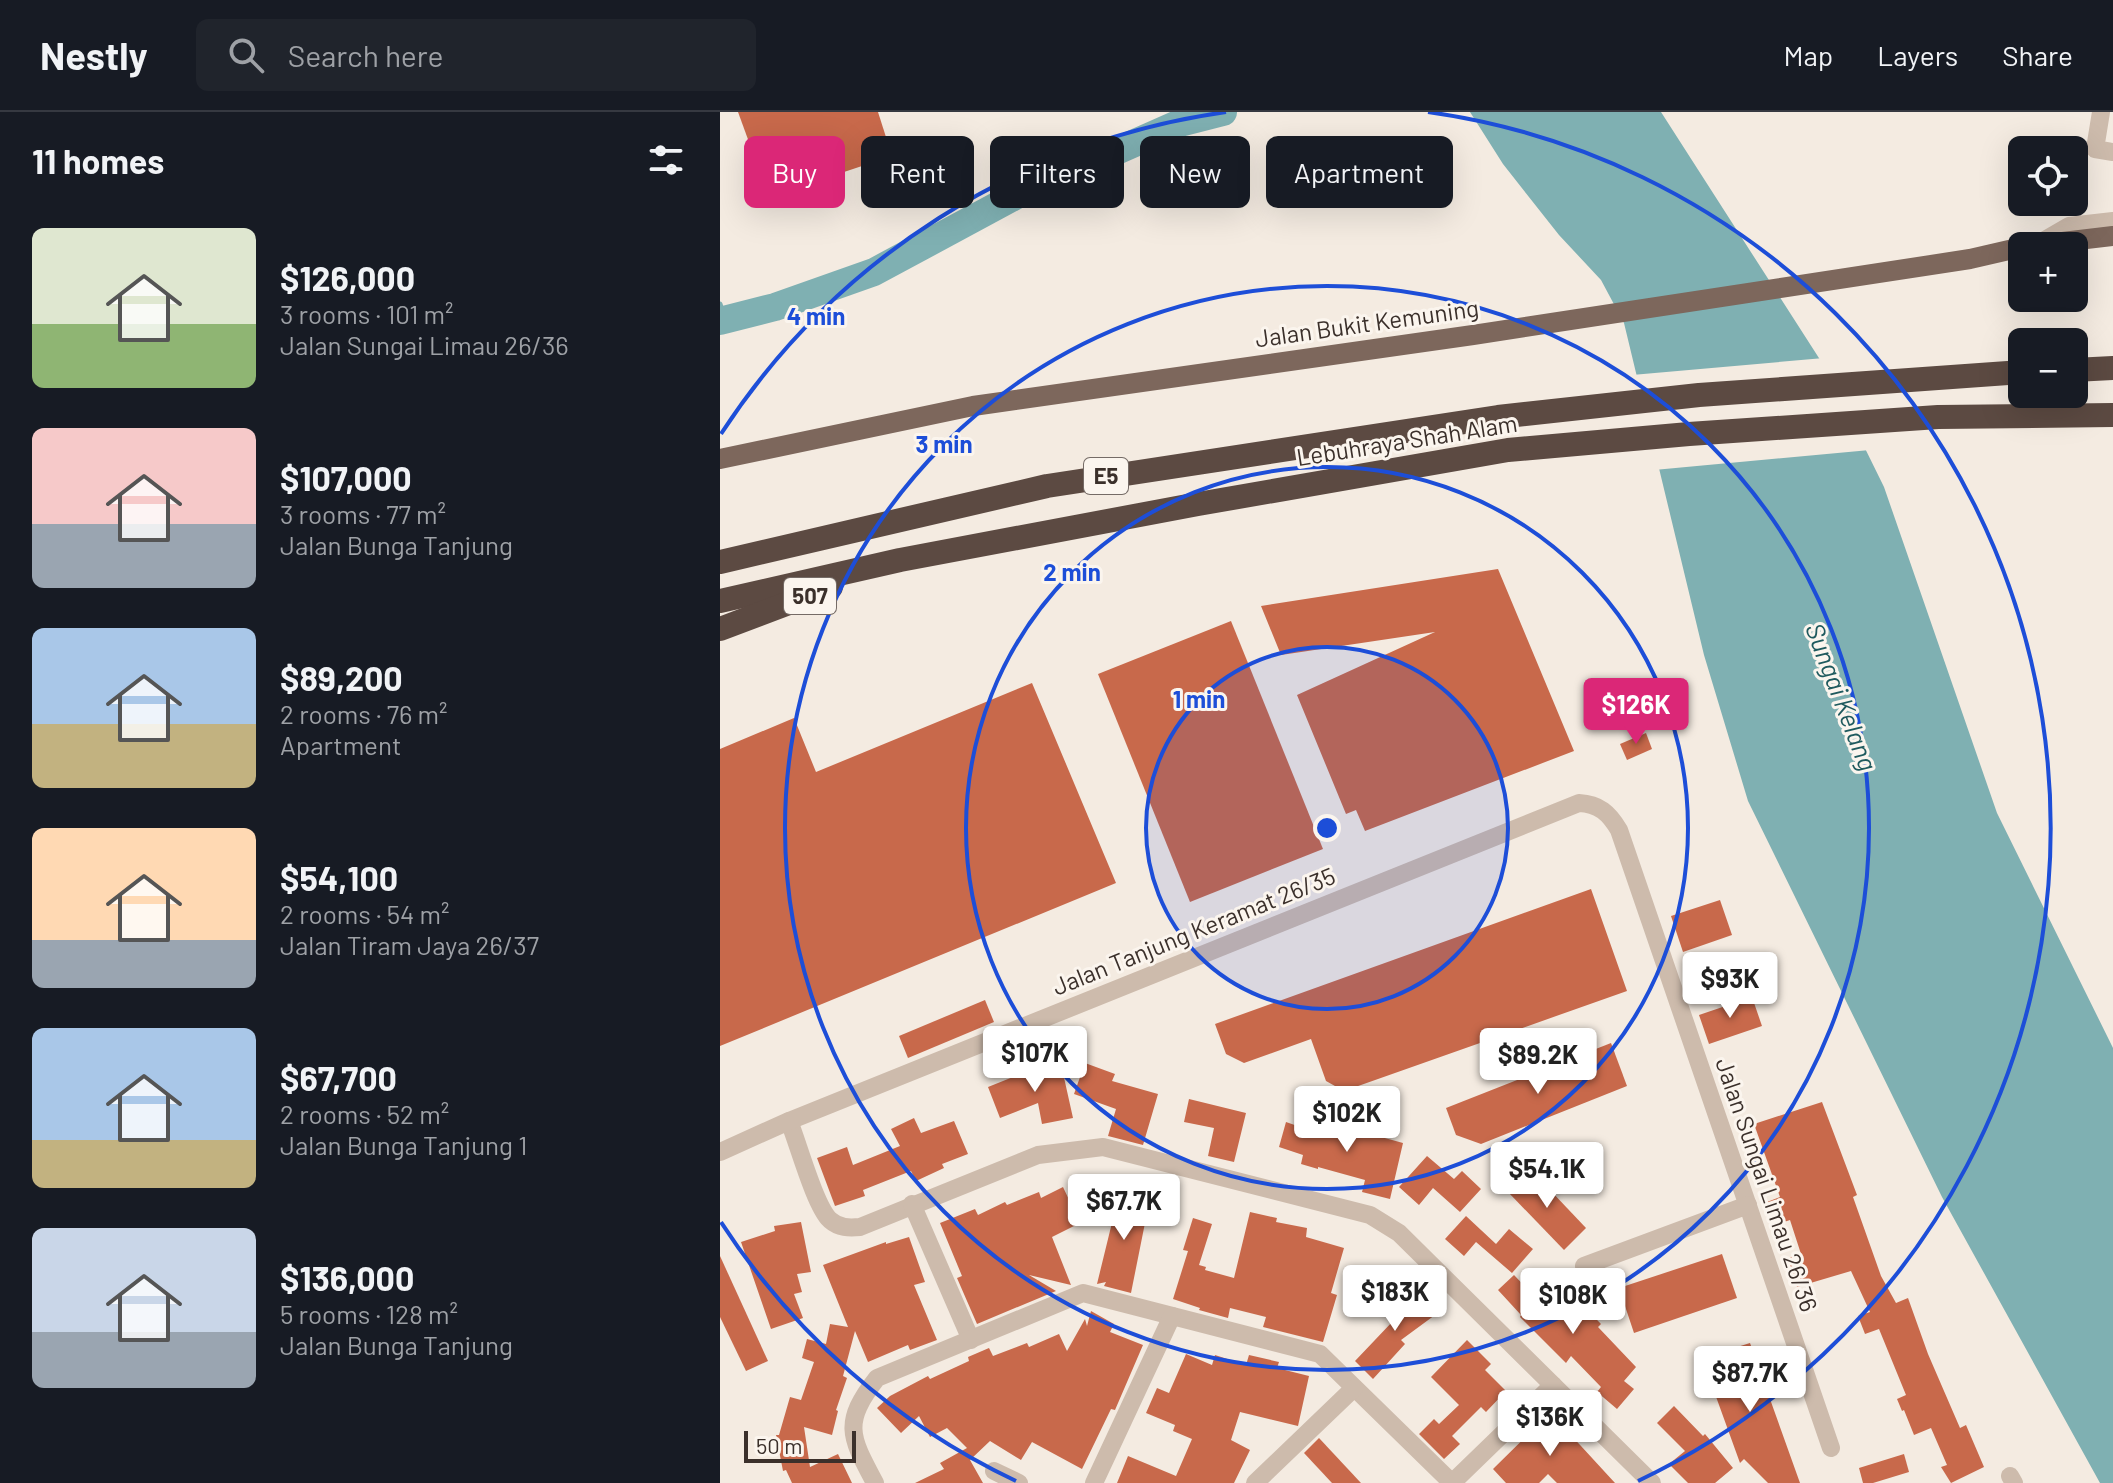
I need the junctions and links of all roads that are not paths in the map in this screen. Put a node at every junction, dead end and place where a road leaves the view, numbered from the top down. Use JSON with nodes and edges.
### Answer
{"nodes":[{"id":1,"x":2101,"y":112,"type":"edge"},
{"id":2,"x":2104,"y":151,"type":"edge"},
{"id":3,"x":2113,"y":221,"type":"edge"},
{"id":4,"x":2057,"y":232,"type":"edge"},
{"id":5,"x":2113,"y":236,"type":"edge"},
{"id":6,"x":2088,"y":239,"type":"edge"},
{"id":7,"x":2008,"y":251,"type":"edge"},
{"id":8,"x":2113,"y":368,"type":"edge"},
{"id":9,"x":2088,"y":369,"type":"edge"},
{"id":10,"x":2008,"y":373,"type":"edge"},
{"id":11,"x":2113,"y":415,"type":"edge"},
{"id":12,"x":720,"y":459,"type":"edge"},
{"id":13,"x":723,"y":560,"type":"edge"},
{"id":14,"x":900,"y":560,"type":"junction"},
{"id":15,"x":720,"y":601,"type":"edge"},
{"id":16,"x":720,"y":629,"type":"edge"},
{"id":17,"x":1600,"y":807,"type":"joint"},
{"id":18,"x":789,"y":1121,"type":"junction"},
{"id":19,"x":720,"y":1152,"type":"edge"},
{"id":20,"x":912,"y":1204,"type":"junction"},
{"id":21,"x":1748,"y":1205,"type":"junction"},
{"id":22,"x":1584,"y":1266,"type":"dead end"},
{"id":23,"x":1172,"y":1316,"type":"junction"},
{"id":24,"x":971,"y":1340,"type":"junction"},
{"id":25,"x":1553,"y":1385,"type":"junction"},
{"id":26,"x":1354,"y":1388,"type":"junction"},
{"id":27,"x":1831,"y":1448,"type":"dead end"},
{"id":28,"x":994,"y":1471,"type":"dead end"},
{"id":29,"x":875,"y":1483,"type":"edge"},
{"id":30,"x":1019,"y":1483,"type":"edge"},
{"id":31,"x":1094,"y":1483,"type":"edge"},
{"id":32,"x":1255,"y":1483,"type":"edge"},
{"id":33,"x":1452,"y":1483,"type":"edge"},
{"id":34,"x":1652,"y":1483,"type":"edge"}],
"edges":[{"from":1,"to":2,"type":"street"},
{"from":3,"to":4,"type":"street"},
{"from":5,"to":6,"type":"main road","name":"Jalan Bukit Kemuning"},
{"from":7,"to":12,"type":"main road","name":"Jalan Bukit Kemuning"},
{"from":8,"to":9,"type":"highway"},
{"from":10,"to":13,"type":"highway","name":"Lebuhraya Shah Alam","number":"E5"},
{"from":11,"to":14,"type":"highway","name":"Lebuhraya Shah Alam","number":"E5"},
{"from":14,"to":15,"type":"highway","name":"Lebuhraya Shah Alam","number":"E5"},
{"from":14,"to":16,"type":"highway","number":"507"},
{"from":17,"to":18,"type":"street","name":"Jalan Tanjung Keramat 26/35"},
{"from":17,"to":21,"type":"street","name":"Jalan Sungai Limau 26/36"},
{"from":18,"to":19,"type":"street","name":"Jalan Tanjung Keramat 26/35"},
{"from":18,"to":20,"type":"street"},
{"from":20,"to":24,"type":"street"},
{"from":20,"to":25,"type":"street"},
{"from":21,"to":22,"type":"street"},
{"from":21,"to":27,"type":"street","name":"Jalan Sungai Limau 26/36"},
{"from":23,"to":24,"type":"street"},
{"from":23,"to":26,"type":"street"},
{"from":23,"to":31,"type":"street"},
{"from":24,"to":29,"type":"street"},
{"from":25,"to":33,"type":"street"},
{"from":25,"to":34,"type":"street"},
{"from":26,"to":32,"type":"street"},
{"from":26,"to":33,"type":"street"},
{"from":28,"to":30,"type":"street"}]}
